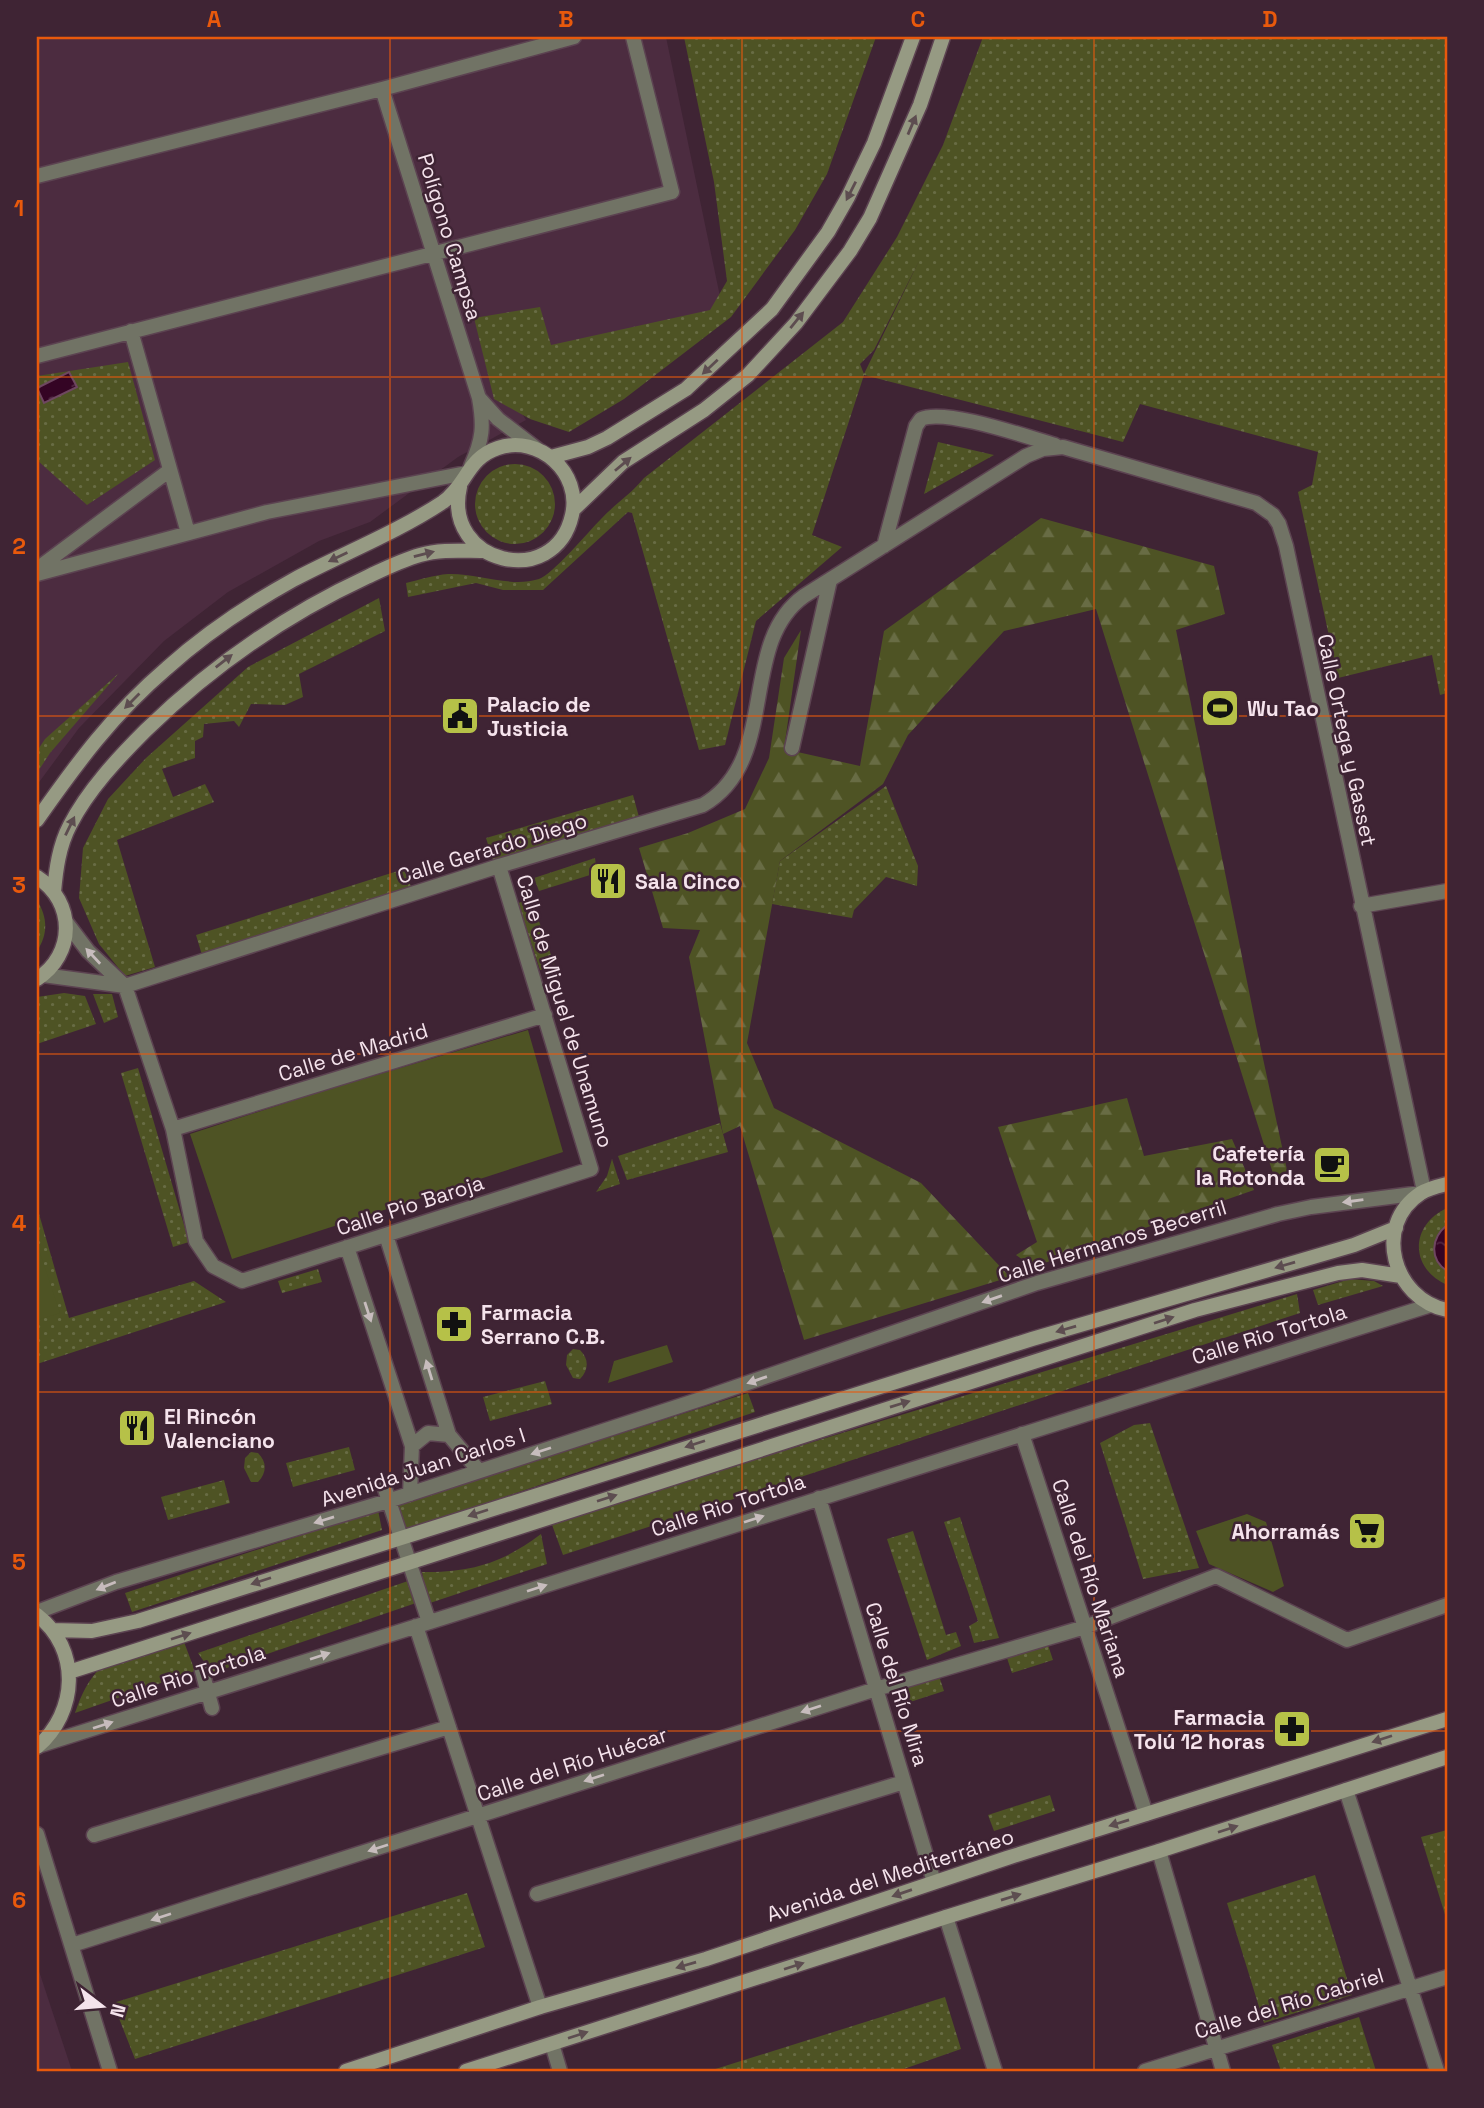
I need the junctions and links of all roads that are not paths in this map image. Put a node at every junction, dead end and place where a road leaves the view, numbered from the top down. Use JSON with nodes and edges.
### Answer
{"nodes":[{"id":1,"x":574,"y":37,"type":"edge"},
{"id":2,"x":633,"y":37,"type":"edge"},
{"id":3,"x":913,"y":37,"type":"edge"},
{"id":4,"x":943,"y":37,"type":"edge"},
{"id":5,"x":382,"y":89,"type":"junction"},
{"id":6,"x":37,"y":176,"type":"edge"},
{"id":7,"x":434,"y":254,"type":"junction"},
{"id":8,"x":131,"y":331,"type":"junction"},
{"id":9,"x":37,"y":356,"type":"edge"},
{"id":10,"x":479,"y":397,"type":"junction"},
{"id":11,"x":1063,"y":447,"type":"junction"},
{"id":12,"x":537,"y":449,"type":"junction"},
{"id":13,"x":551,"y":457,"type":"junction"},
{"id":14,"x":469,"y":469,"type":"junction"},
{"id":15,"x":170,"y":470,"type":"junction"},
{"id":16,"x":460,"y":487,"type":"junction"},
{"id":17,"x":573,"y":510,"type":"junction"},
{"id":18,"x":188,"y":533,"type":"junction"},
{"id":19,"x":884,"y":546,"type":"junction"},
{"id":20,"x":483,"y":551,"type":"junction"},
{"id":21,"x":37,"y":572,"type":"edge"},
{"id":22,"x":830,"y":580,"type":"junction"},
{"id":23,"x":770,"y":648,"type":"joint"},
{"id":24,"x":792,"y":748,"type":"dead end"},
{"id":25,"x":37,"y":820,"type":"edge"},
{"id":26,"x":499,"y":866,"type":"junction"},
{"id":27,"x":37,"y":877,"type":"edge"},
{"id":28,"x":1447,"y":891,"type":"edge"},
{"id":29,"x":54,"y":892,"type":"junction"},
{"id":30,"x":1361,"y":906,"type":"junction"},
{"id":31,"x":66,"y":922,"type":"junction"},
{"id":32,"x":40,"y":977,"type":"edge"},
{"id":33,"x":125,"y":986,"type":"junction"},
{"id":34,"x":545,"y":1014,"type":"junction"},
{"id":35,"x":173,"y":1129,"type":"junction"},
{"id":36,"x":591,"y":1169,"type":"joint"},
{"id":37,"x":1447,"y":1184,"type":"edge"},
{"id":38,"x":1422,"y":1192,"type":"junction"},
{"id":39,"x":1396,"y":1228,"type":"junction"},
{"id":40,"x":386,"y":1235,"type":"junction"},
{"id":41,"x":346,"y":1247,"type":"junction"},
{"id":42,"x":1401,"y":1276,"type":"junction"},
{"id":43,"x":1431,"y":1306,"type":"junction"},
{"id":44,"x":1447,"y":1310,"type":"edge"},
{"id":45,"x":821,"y":1357,"type":"joint"},
{"id":46,"x":1022,"y":1434,"type":"junction"},
{"id":47,"x":449,"y":1435,"type":"junction"},
{"id":48,"x":412,"y":1446,"type":"junction"},
{"id":49,"x":479,"y":1472,"type":"junction"},
{"id":50,"x":410,"y":1494,"type":"junction"},
{"id":51,"x":387,"y":1495,"type":"junction"},
{"id":52,"x":819,"y":1498,"type":"junction"},
{"id":53,"x":401,"y":1537,"type":"junction"},
{"id":54,"x":409,"y":1562,"type":"junction"},
{"id":55,"x":1447,"y":1605,"type":"edge"},
{"id":56,"x":37,"y":1613,"type":"edge"},
{"id":57,"x":423,"y":1624,"type":"junction"},
{"id":58,"x":1085,"y":1627,"type":"junction"},
{"id":59,"x":52,"y":1630,"type":"junction"},
{"id":60,"x":202,"y":1671,"type":"dead end"},
{"id":61,"x":69,"y":1672,"type":"junction"},
{"id":62,"x":876,"y":1689,"type":"junction"},
{"id":63,"x":208,"y":1692,"type":"junction"},
{"id":64,"x":212,"y":1708,"type":"dead end"},
{"id":65,"x":1447,"y":1719,"type":"edge"},
{"id":66,"x":449,"y":1727,"type":"junction"},
{"id":67,"x":37,"y":1746,"type":"edge"},
{"id":68,"x":1447,"y":1757,"type":"edge"},
{"id":69,"x":904,"y":1782,"type":"junction"},
{"id":70,"x":1346,"y":1790,"type":"junction"},
{"id":71,"x":1146,"y":1814,"type":"junction"},
{"id":72,"x":478,"y":1816,"type":"junction"},
{"id":73,"x":37,"y":1834,"type":"edge"},
{"id":74,"x":94,"y":1835,"type":"dead end"},
{"id":75,"x":1160,"y":1851,"type":"junction"},
{"id":76,"x":934,"y":1882,"type":"junction"},
{"id":77,"x":537,"y":1894,"type":"dead end"},
{"id":78,"x":946,"y":1917,"type":"junction"},
{"id":79,"x":72,"y":1945,"type":"junction"},
{"id":80,"x":1447,"y":1977,"type":"edge"},
{"id":81,"x":1411,"y":1988,"type":"junction"},
{"id":82,"x":540,"y":2007,"type":"junction"},
{"id":83,"x":552,"y":2044,"type":"junction"},
{"id":84,"x":1216,"y":2048,"type":"junction"},
{"id":85,"x":110,"y":2071,"type":"edge"},
{"id":86,"x":346,"y":2071,"type":"edge"},
{"id":87,"x":466,"y":2071,"type":"edge"},
{"id":88,"x":560,"y":2071,"type":"edge"},
{"id":89,"x":995,"y":2071,"type":"edge"},
{"id":90,"x":1144,"y":2071,"type":"edge"},
{"id":91,"x":1223,"y":2071,"type":"edge"},
{"id":92,"x":1437,"y":2071,"type":"edge"}],
"edges":[{"from":1,"to":5,"type":"street"},
{"from":2,"to":7,"type":"street"},
{"from":3,"to":13,"type":"main road","one_way":true},
{"from":17,"to":4,"type":"main road","one_way":true},
{"from":5,"to":6,"type":"street"},
{"from":5,"to":7,"type":"street","name":"Polígono Campsa"},
{"from":7,"to":8,"type":"street"},
{"from":7,"to":10,"type":"street","name":"Polígono Campsa"},
{"from":8,"to":9,"type":"street"},
{"from":8,"to":15,"type":"street"},
{"from":10,"to":12,"type":"street","name":"Polígono Campsa"},
{"from":10,"to":14,"type":"street","name":"Polígono Campsa"},
{"from":11,"to":19,"type":"street","name":"Calle Ortega y Gasset"},
{"from":11,"to":19,"type":"street","name":"Calle Ortega y Gasset"},
{"from":11,"to":30,"type":"street","name":"Calle Ortega y Gasset"},
{"from":12,"to":13,"type":"main road"},
{"from":12,"to":14,"type":"main road"},
{"from":13,"to":17,"type":"main road"},
{"from":14,"to":16,"type":"main road"},
{"from":14,"to":18,"type":"street"},
{"from":15,"to":18,"type":"street"},
{"from":15,"to":21,"type":"street"},
{"from":16,"to":20,"type":"main road"},
{"from":16,"to":25,"type":"main road","one_way":true},
{"from":17,"to":20,"type":"main road"},
{"from":18,"to":21,"type":"street"},
{"from":19,"to":22,"type":"street","name":"Calle Ortega y Gasset"},
{"from":29,"to":20,"type":"main road","one_way":true},
{"from":22,"to":23,"type":"street","name":"Calle Ortega y Gasset"},
{"from":22,"to":24,"type":"street"},
{"from":23,"to":26,"type":"street","name":"Calle Gerardo Diego"},
{"from":26,"to":33,"type":"street","name":"Calle Gerardo Diego"},
{"from":26,"to":34,"type":"street","name":"Calle de Miguel de Unamuno"},
{"from":27,"to":29,"type":"main road"},
{"from":28,"to":30,"type":"street"},
{"from":29,"to":31,"type":"main road"},
{"from":30,"to":38,"type":"street","name":"Calle Ortega y Gasset"},
{"from":31,"to":32,"type":"main road"},
{"from":33,"to":31,"type":"street","one_way":true},
{"from":32,"to":33,"type":"street"},
{"from":33,"to":35,"type":"street"},
{"from":34,"to":35,"type":"street","name":"Calle de Madrid"},
{"from":34,"to":36,"type":"street","name":"Calle de Miguel de Unamuno"},
{"from":35,"to":41,"type":"street","name":"Calle Pio Baroja"},
{"from":36,"to":40,"type":"street","name":"Calle Pio Baroja"},
{"from":37,"to":38,"type":"main road"},
{"from":38,"to":39,"type":"main road"},
{"from":38,"to":45,"type":"street","name":"Calle Hermanos Becerril","one_way":true},
{"from":39,"to":42,"type":"main road"},
{"from":39,"to":53,"type":"main road","one_way":true},
{"from":40,"to":41,"type":"street","name":"Calle Pio Baroja"},
{"from":47,"to":40,"type":"street","one_way":true},
{"from":41,"to":48,"type":"street","one_way":true},
{"from":42,"to":43,"type":"main road"},
{"from":54,"to":42,"type":"main road","one_way":true},
{"from":43,"to":44,"type":"main road"},
{"from":43,"to":46,"type":"street","name":"Calle Rio Tortola"},
{"from":45,"to":49,"type":"street","name":"Avenida Juan Carlos I","one_way":true},
{"from":46,"to":52,"type":"street","name":"Calle Rio Tortola"},
{"from":46,"to":58,"type":"street","name":"Calle del Río Mariana"},
{"from":47,"to":48,"type":"street"},
{"from":47,"to":49,"type":"street"},
{"from":48,"to":50,"type":"street"},
{"from":49,"to":50,"type":"street","name":"Avenida Juan Carlos I"},
{"from":50,"to":51,"type":"street","name":"Avenida Juan Carlos I"},
{"from":51,"to":53,"type":"street"},
{"from":51,"to":56,"type":"street","name":"Avenida Juan Carlos I","one_way":true},
{"from":57,"to":52,"type":"street","name":"Calle Rio Tortola","one_way":true},
{"from":52,"to":62,"type":"street","name":"Calle del Río Mira"},
{"from":53,"to":54,"type":"street"},
{"from":53,"to":59,"type":"main road","one_way":true},
{"from":54,"to":57,"type":"street"},
{"from":61,"to":54,"type":"main road","one_way":true},
{"from":55,"to":58,"type":"street","name":"Calle del Río Huécar"},
{"from":56,"to":59,"type":"main road"},
{"from":63,"to":57,"type":"street","name":"Calle Rio Tortola","one_way":true},
{"from":57,"to":66,"type":"street"},
{"from":58,"to":62,"type":"street","name":"Calle del Río Huécar"},
{"from":58,"to":71,"type":"street","name":"Calle del Río Mariana"},
{"from":59,"to":61,"type":"main road"},
{"from":60,"to":63,"type":"street"},
{"from":61,"to":67,"type":"main road"},
{"from":62,"to":69,"type":"street","name":"Calle del Río Mira"},
{"from":62,"to":72,"type":"street","name":"Calle del Río Huécar","one_way":true},
{"from":63,"to":64,"type":"street"},
{"from":67,"to":63,"type":"street","name":"Calle Rio Tortola","one_way":true},
{"from":65,"to":71,"type":"main road","name":"Avenida del Mediterráneo","one_way":true},
{"from":66,"to":72,"type":"street"},
{"from":66,"to":74,"type":"street"},
{"from":68,"to":70,"type":"main road"},
{"from":69,"to":76,"type":"street","name":"Calle del Río Mira"},
{"from":69,"to":77,"type":"street"},
{"from":75,"to":70,"type":"main road","one_way":true},
{"from":70,"to":81,"type":"street"},
{"from":71,"to":76,"type":"main road","name":"Avenida del Mediterráneo","one_way":true},
{"from":72,"to":79,"type":"street","name":"Calle del Río Huécar","one_way":true},
{"from":72,"to":82,"type":"street"},
{"from":73,"to":79,"type":"street"},
{"from":78,"to":75,"type":"main road","one_way":true},
{"from":75,"to":84,"type":"street"},
{"from":76,"to":82,"type":"main road","name":"Avenida del Mediterráneo","one_way":true},
{"from":83,"to":78,"type":"main road","one_way":true},
{"from":78,"to":89,"type":"street"},
{"from":79,"to":85,"type":"street"},
{"from":80,"to":81,"type":"street","name":"Calle del Río Cabriel"},
{"from":81,"to":84,"type":"street","name":"Calle del Río Cabriel"},
{"from":81,"to":92,"type":"street"},
{"from":82,"to":86,"type":"main road","name":"Avenida del Mediterráneo"},
{"from":83,"to":87,"type":"main road"},
{"from":83,"to":88,"type":"street"},
{"from":84,"to":90,"type":"street","name":"Calle del Río Cabriel"},
{"from":84,"to":91,"type":"street"}]}
